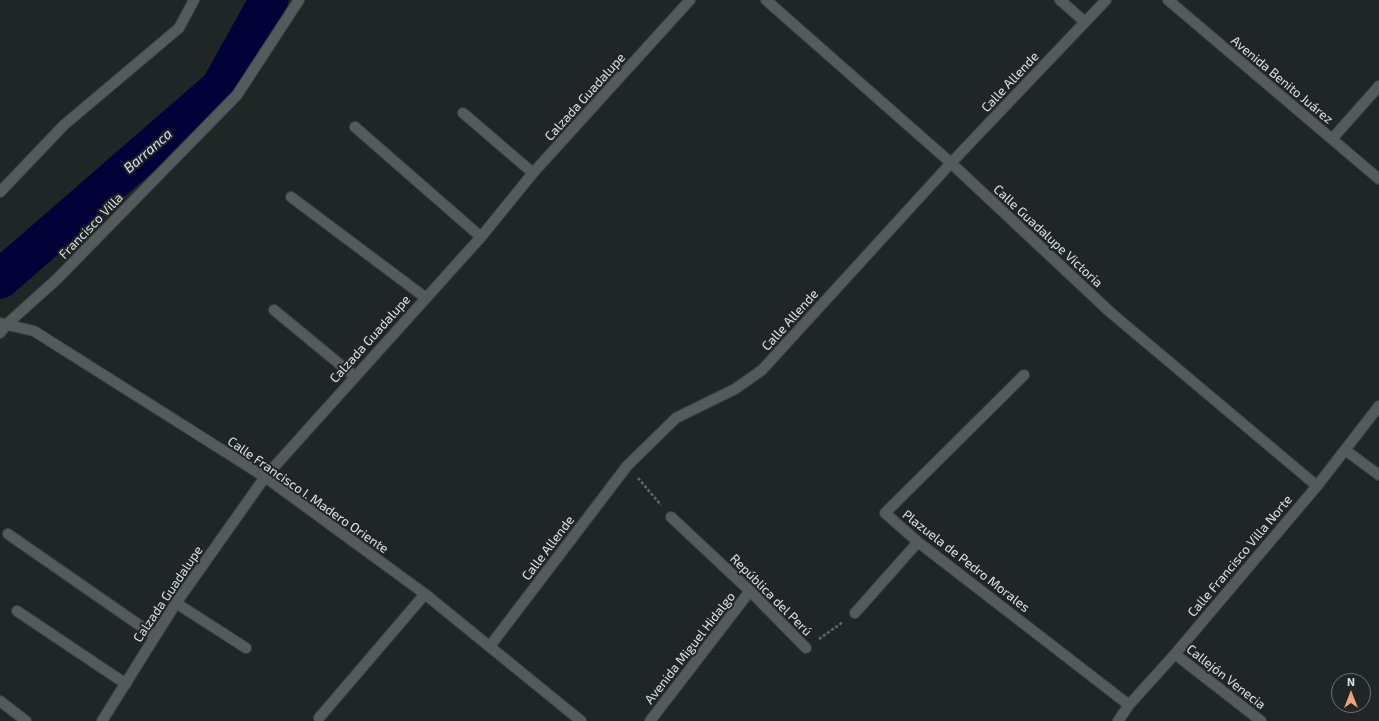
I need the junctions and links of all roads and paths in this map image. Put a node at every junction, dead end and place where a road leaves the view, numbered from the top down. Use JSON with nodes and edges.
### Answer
{"nodes":[{"id":1,"x":194,"y":0,"type":"edge"},
{"id":2,"x":299,"y":0,"type":"edge"},
{"id":3,"x":690,"y":0,"type":"edge"},
{"id":4,"x":766,"y":0,"type":"edge"},
{"id":5,"x":1060,"y":0,"type":"edge"},
{"id":6,"x":1106,"y":0,"type":"edge"},
{"id":7,"x":1168,"y":0,"type":"edge"},
{"id":8,"x":1085,"y":22,"type":"junction"},
{"id":9,"x":1379,"y":86,"type":"edge"},
{"id":10,"x":463,"y":113,"type":"dead end"},
{"id":11,"x":355,"y":127,"type":"dead end"},
{"id":12,"x":1332,"y":139,"type":"junction"},
{"id":13,"x":951,"y":163,"type":"junction"},
{"id":14,"x":533,"y":173,"type":"junction"},
{"id":15,"x":1379,"y":178,"type":"edge"},
{"id":16,"x":0,"y":192,"type":"edge"},
{"id":17,"x":291,"y":197,"type":"dead end"},
{"id":18,"x":481,"y":237,"type":"junction"},
{"id":19,"x":426,"y":298,"type":"junction"},
{"id":20,"x":274,"y":310,"type":"dead end"},
{"id":21,"x":4,"y":324,"type":"edge"},
{"id":22,"x":0,"y":333,"type":"edge"},
{"id":23,"x":1024,"y":375,"type":"dead end"},
{"id":24,"x":354,"y":376,"type":"junction"},
{"id":25,"x":1379,"y":406,"type":"edge"},
{"id":26,"x":1345,"y":450,"type":"junction"},
{"id":27,"x":627,"y":466,"type":"junction"},
{"id":28,"x":1379,"y":476,"type":"edge"},
{"id":29,"x":265,"y":477,"type":"junction"},
{"id":30,"x":1317,"y":486,"type":"junction"},
{"id":31,"x":671,"y":517,"type":"joint"},
{"id":32,"x":8,"y":534,"type":"dead end"},
{"id":33,"x":918,"y":542,"type":"junction"},
{"id":34,"x":750,"y":591,"type":"junction"},
{"id":35,"x":425,"y":594,"type":"junction"},
{"id":36,"x":176,"y":603,"type":"junction"},
{"id":37,"x":17,"y":611,"type":"dead end"},
{"id":38,"x":855,"y":613,"type":"joint"},
{"id":39,"x":155,"y":636,"type":"junction"},
{"id":40,"x":490,"y":646,"type":"junction"},
{"id":41,"x":246,"y":648,"type":"dead end"},
{"id":42,"x":806,"y":648,"type":"joint"},
{"id":43,"x":1175,"y":654,"type":"junction"},
{"id":44,"x":126,"y":684,"type":"junction"},
{"id":45,"x":0,"y":701,"type":"edge"},
{"id":46,"x":1129,"y":705,"type":"junction"},
{"id":47,"x":319,"y":718,"type":"dead end"},
{"id":48,"x":26,"y":721,"type":"edge"},
{"id":49,"x":102,"y":721,"type":"edge"},
{"id":50,"x":581,"y":721,"type":"edge"},
{"id":51,"x":650,"y":721,"type":"edge"},
{"id":52,"x":1118,"y":721,"type":"edge"},
{"id":53,"x":1261,"y":721,"type":"edge"}],
"edges":[{"from":1,"to":16,"type":"street"},
{"from":2,"to":21,"type":"street","name":"Francisco Villa"},
{"from":3,"to":14,"type":"street","name":"Calzada Guadalupe"},
{"from":4,"to":13,"type":"street","name":"Calle Guadalupe Victoria"},
{"from":5,"to":8,"type":"street"},
{"from":6,"to":8,"type":"street","name":"Calle Allende"},
{"from":7,"to":12,"type":"street","name":"Avenida Benito Juárez"},
{"from":8,"to":13,"type":"street","name":"Calle Allende"},
{"from":9,"to":12,"type":"street"},
{"from":10,"to":14,"type":"street"},
{"from":11,"to":18,"type":"street"},
{"from":12,"to":15,"type":"street","name":"Avenida Benito Juárez"},
{"from":13,"to":27,"type":"street","name":"Calle Allende"},
{"from":13,"to":30,"type":"street","name":"Calle Guadalupe Victoria"},
{"from":14,"to":18,"type":"street","name":"Calzada Guadalupe"},
{"from":17,"to":19,"type":"street"},
{"from":18,"to":19,"type":"street","name":"Calzada Guadalupe"},
{"from":19,"to":24,"type":"street","name":"Calzada Guadalupe"},
{"from":20,"to":24,"type":"street"},
{"from":21,"to":22,"type":"street","name":"Francisco Villa"},
{"from":21,"to":29,"type":"street","name":"Calle Francisco I. Madero Oriente"},
{"from":23,"to":33,"type":"street","name":"Plazuela de Pedro Morales"},
{"from":24,"to":29,"type":"street","name":"Calzada Guadalupe"},
{"from":25,"to":26,"type":"street","name":"Calle Francisco Villa Norte"},
{"from":26,"to":28,"type":"street"},
{"from":26,"to":30,"type":"street","name":"Calle Francisco Villa Norte"},
{"from":27,"to":31,"type":"path"},
{"from":27,"to":40,"type":"street","name":"Calle Allende"},
{"from":29,"to":35,"type":"street","name":"Calle Francisco I. Madero Oriente"},
{"from":29,"to":36,"type":"street","name":"Calzada Guadalupe"},
{"from":30,"to":43,"type":"street","name":"Calle Francisco Villa Norte"},
{"from":31,"to":34,"type":"street","name":"República del Perú"},
{"from":32,"to":39,"type":"street"},
{"from":33,"to":38,"type":"street"},
{"from":33,"to":46,"type":"street","name":"Plazuela de Pedro Morales"},
{"from":34,"to":42,"type":"street","name":"República del Perú"},
{"from":34,"to":51,"type":"street","name":"Avenida Miguel Hidalgo"},
{"from":35,"to":40,"type":"street","name":"Calle Francisco I. Madero Oriente"},
{"from":35,"to":47,"type":"street"},
{"from":36,"to":39,"type":"street","name":"Calzada Guadalupe"},
{"from":36,"to":41,"type":"street"},
{"from":37,"to":44,"type":"street"},
{"from":38,"to":42,"type":"path","name":"República del Perú"},
{"from":39,"to":44,"type":"street","name":"Calzada Guadalupe"},
{"from":40,"to":50,"type":"street","name":"Calle Francisco I. Madero Oriente"},
{"from":43,"to":46,"type":"street","name":"Calle Francisco Villa Norte"},
{"from":43,"to":53,"type":"street","name":"Callejón Venecia"},
{"from":44,"to":49,"type":"street","name":"Calzada Guadalupe"},
{"from":45,"to":48,"type":"street"},
{"from":46,"to":52,"type":"street","name":"Calle Francisco Villa Norte"}]}
